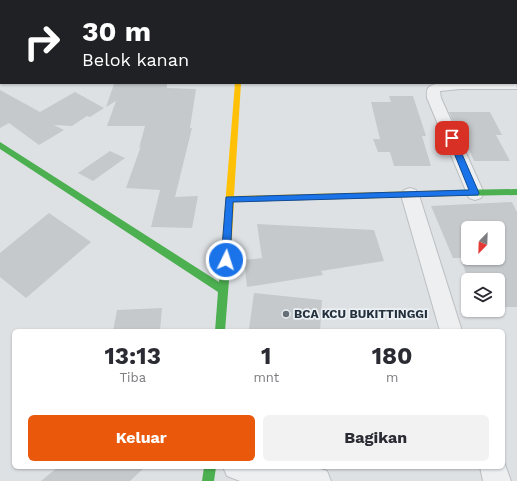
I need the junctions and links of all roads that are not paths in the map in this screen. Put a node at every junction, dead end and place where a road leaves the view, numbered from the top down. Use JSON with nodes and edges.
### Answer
{"nodes":[{"id":1,"x":238,"y":84,"type":"edge"},
{"id":2,"x":492,"y":84,"type":"edge"},
{"id":3,"x":517,"y":85,"type":"edge"},
{"id":4,"x":0,"y":145,"type":"edge"},
{"id":5,"x":517,"y":192,"type":"edge"},
{"id":6,"x":475,"y":193,"type":"junction"},
{"id":7,"x":410,"y":195,"type":"junction"},
{"id":8,"x":229,"y":199,"type":"junction"},
{"id":9,"x":224,"y":290,"type":"junction"},
{"id":10,"x":220,"y":329,"type":"edge"},
{"id":11,"x":450,"y":329,"type":"edge"},
{"id":12,"x":210,"y":469,"type":"edge"},
{"id":13,"x":248,"y":469,"type":"edge"},
{"id":14,"x":494,"y":469,"type":"edge"},
{"id":15,"x":208,"y":481,"type":"edge"},
{"id":16,"x":317,"y":481,"type":"edge"},
{"id":17,"x":497,"y":481,"type":"edge"}],
"edges":[{"from":1,"to":8,"type":"main road"},
{"from":2,"to":3,"type":"street"},
{"from":2,"to":6,"type":"street"},
{"from":4,"to":9,"type":"main road"},
{"from":5,"to":6,"type":"main road"},
{"from":6,"to":7,"type":"main road"},
{"from":7,"to":8,"type":"main road"},
{"from":7,"to":11,"type":"street"},
{"from":8,"to":9,"type":"main road"},
{"from":9,"to":10,"type":"main road"},
{"from":12,"to":15,"type":"main road"},
{"from":13,"to":16,"type":"street"},
{"from":14,"to":17,"type":"street"}]}
